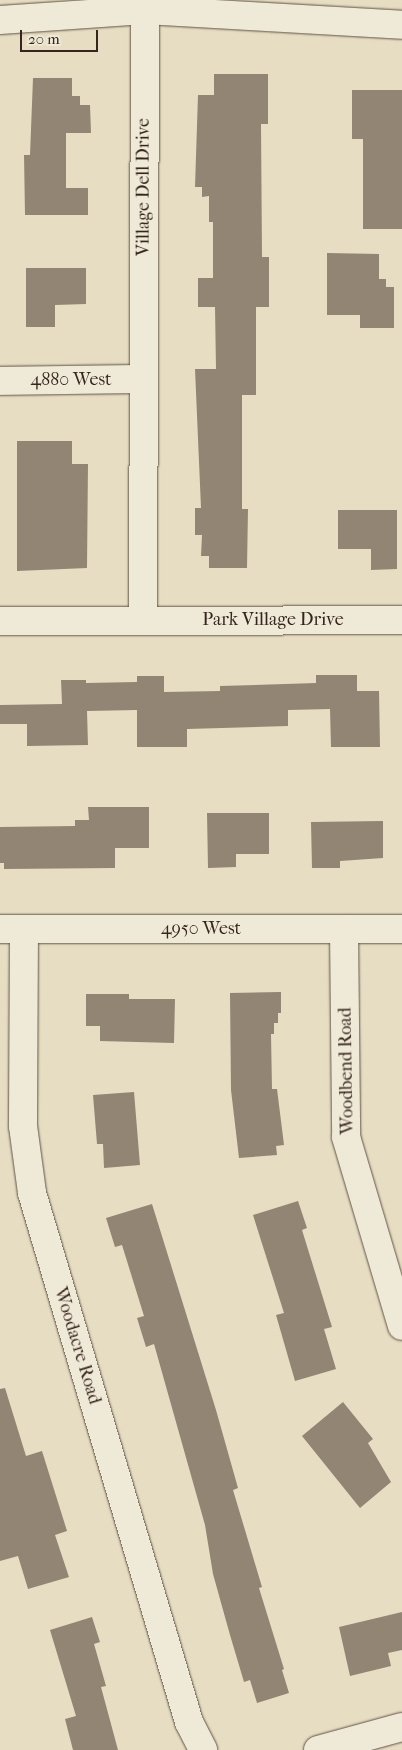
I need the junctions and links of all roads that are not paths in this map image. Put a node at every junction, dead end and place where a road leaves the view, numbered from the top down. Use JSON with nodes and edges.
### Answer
{"nodes":[{"id":1,"x":145,"y":10,"type":"junction"},
{"id":2,"x":0,"y":20,"type":"edge"},
{"id":3,"x":402,"y":25,"type":"edge"},
{"id":4,"x":142,"y":380,"type":"junction"},
{"id":5,"x":0,"y":381,"type":"edge"},
{"id":6,"x":402,"y":620,"type":"edge"},
{"id":7,"x":0,"y":621,"type":"edge"},
{"id":8,"x":143,"y":621,"type":"junction"},
{"id":9,"x":12,"y":929,"type":"edge"},
{"id":10,"x":344,"y":929,"type":"junction"},
{"id":11,"x":402,"y":929,"type":"edge"},
{"id":12,"x":402,"y":1326,"type":"edge"},
{"id":13,"x":402,"y":1727,"type":"edge"},
{"id":14,"x":203,"y":1750,"type":"edge"},
{"id":15,"x":318,"y":1750,"type":"edge"}],
"edges":[{"from":1,"to":2,"type":"street"},
{"from":1,"to":3,"type":"street"},
{"from":1,"to":4,"type":"street","name":"Village Dell Drive"},
{"from":4,"to":5,"type":"street","name":"4880 West"},
{"from":4,"to":8,"type":"street","name":"Village Dell Drive"},
{"from":6,"to":8,"type":"street","name":"Park Village Drive"},
{"from":7,"to":8,"type":"street","name":"Park Village Drive"},
{"from":9,"to":10,"type":"street","name":"4950 West"},
{"from":9,"to":14,"type":"street","name":"Woodacre Road"},
{"from":10,"to":11,"type":"street","name":"4950 West"},
{"from":10,"to":12,"type":"street","name":"Woodbend Road"},
{"from":13,"to":15,"type":"street"}]}
